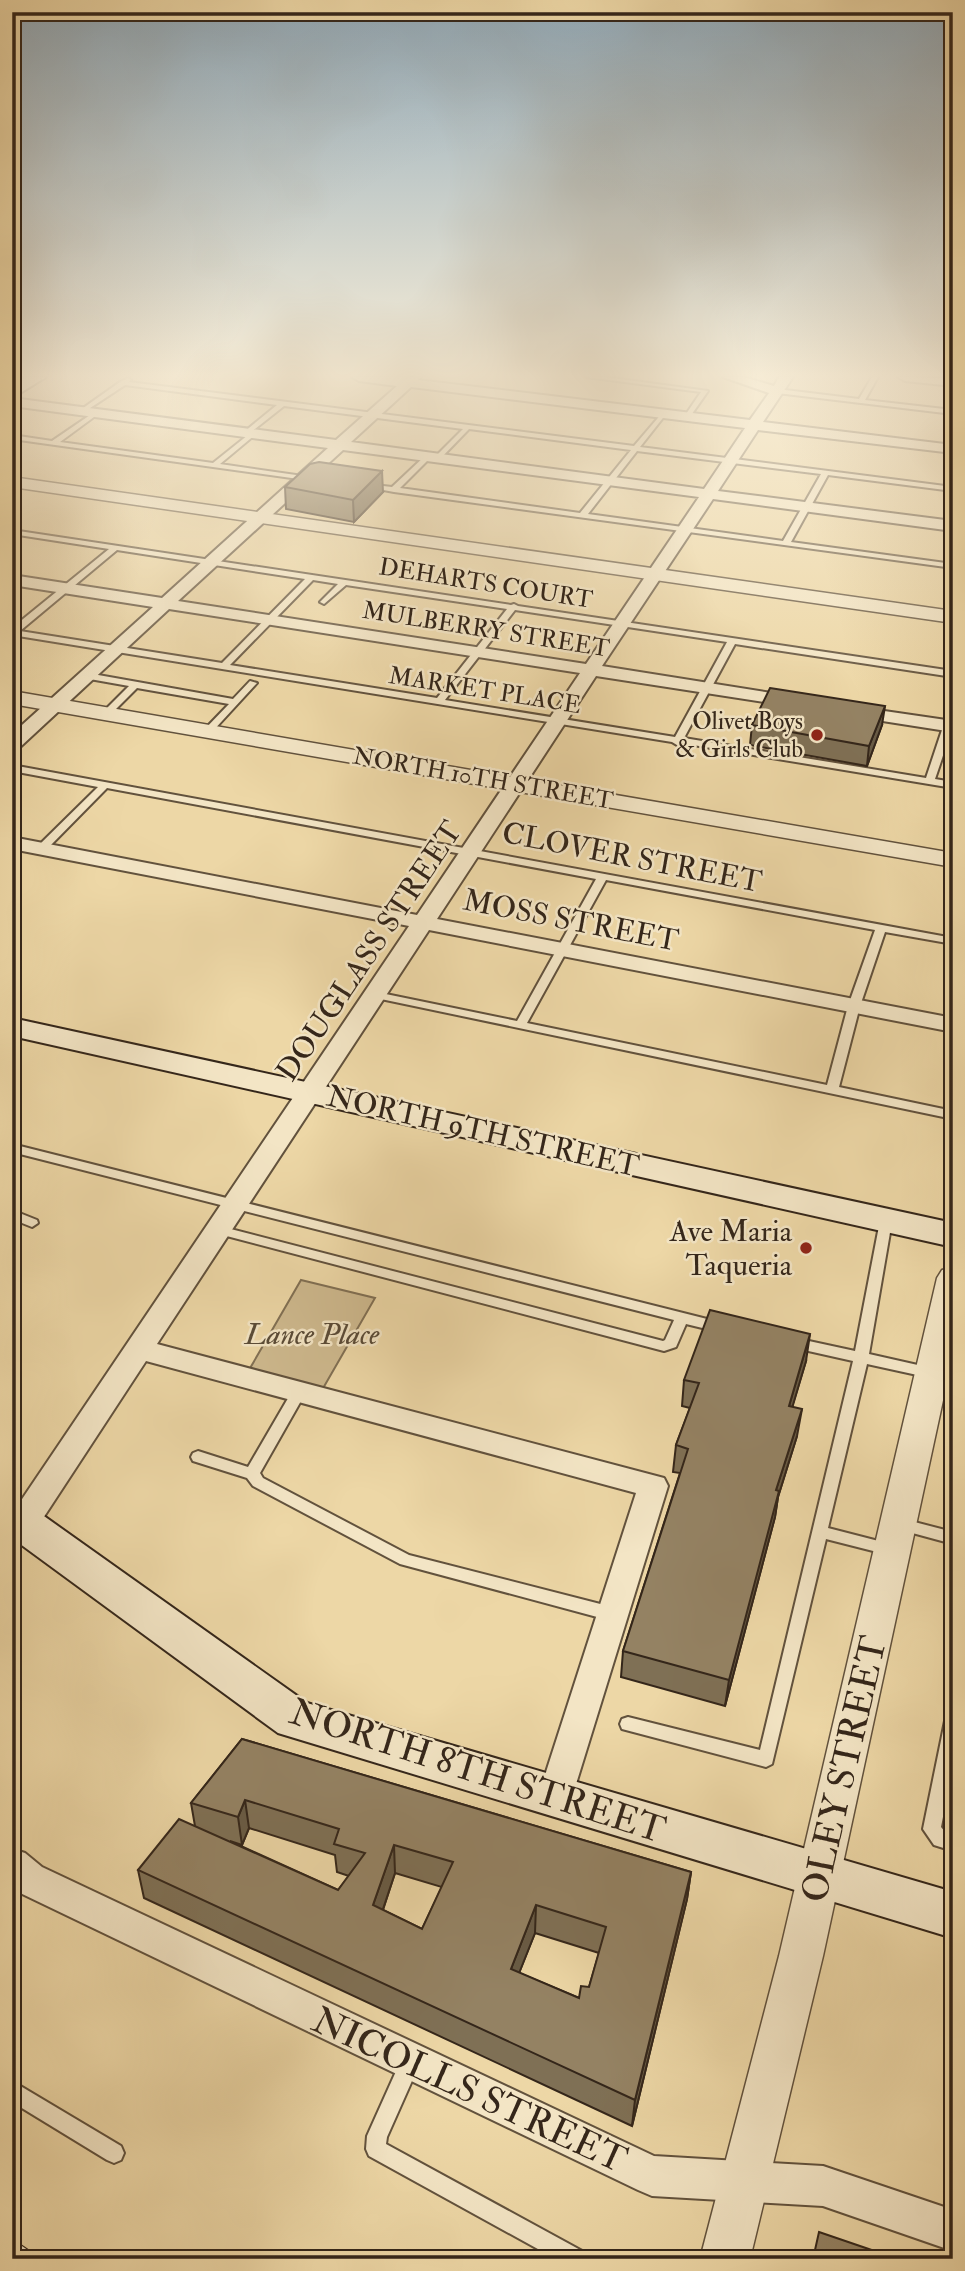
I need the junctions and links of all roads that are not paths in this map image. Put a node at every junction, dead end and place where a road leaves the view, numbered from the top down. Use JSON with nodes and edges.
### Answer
{"nodes":[{"id":1,"x":19,"y":483,"type":"edge"},
{"id":2,"x":305,"y":483,"type":"edge"},
{"id":3,"x":402,"y":483,"type":"edge"},
{"id":4,"x":608,"y":483,"type":"edge"},
{"id":5,"x":625,"y":483,"type":"edge"},
{"id":6,"x":714,"y":483,"type":"edge"},
{"id":7,"x":820,"y":483,"type":"edge"},
{"id":8,"x":908,"y":483,"type":"edge"},
{"id":9,"x":355,"y":485,"type":"edge"},
{"id":10,"x":953,"y":489,"type":"edge"},
{"id":11,"x":394,"y":490,"type":"junction"},
{"id":12,"x":707,"y":494,"type":"junction"},
{"id":13,"x":807,"y":507,"type":"junction"},
{"id":14,"x":582,"y":516,"type":"junction"},
{"id":15,"x":260,"y":518,"type":"junction"},
{"id":16,"x":953,"y":526,"type":"edge"},
{"id":17,"x":683,"y":529,"type":"junction"},
{"id":18,"x":12,"y":532,"type":"edge"},
{"id":19,"x":786,"y":543,"type":"junction"},
{"id":20,"x":115,"y":548,"type":"junction"},
{"id":21,"x":212,"y":562,"type":"junction"},
{"id":22,"x":953,"y":566,"type":"edge"},
{"id":23,"x":653,"y":574,"type":"junction"},
{"id":24,"x":312,"y":576,"type":"junction"},
{"id":25,"x":12,"y":580,"type":"edge"},
{"id":26,"x":345,"y":581,"type":"junction"},
{"id":27,"x":66,"y":588,"type":"junction"},
{"id":28,"x":324,"y":602,"type":"dead end"},
{"id":29,"x":165,"y":604,"type":"junction"},
{"id":30,"x":514,"y":607,"type":"junction"},
{"id":31,"x":953,"y":617,"type":"edge"},
{"id":32,"x":270,"y":620,"type":"junction"},
{"id":33,"x":621,"y":623,"type":"junction"},
{"id":34,"x":13,"y":632,"type":"edge"},
{"id":35,"x":732,"y":640,"type":"junction"},
{"id":36,"x":116,"y":649,"type":"junction"},
{"id":37,"x":478,"y":652,"type":"junction"},
{"id":38,"x":223,"y":667,"type":"junction"},
{"id":39,"x":590,"y":670,"type":"junction"},
{"id":40,"x":953,"y":674,"type":"edge"},
{"id":41,"x":87,"y":676,"type":"junction"},
{"id":42,"x":253,"y":683,"type":"dead end"},
{"id":43,"x":135,"y":685,"type":"junction"},
{"id":44,"x":706,"y":688,"type":"junction"},
{"id":45,"x":12,"y":697,"type":"edge"},
{"id":46,"x":234,"y":702,"type":"junction"},
{"id":47,"x":439,"y":702,"type":"junction"},
{"id":48,"x":55,"y":705,"type":"junction"},
{"id":49,"x":106,"y":714,"type":"junction"},
{"id":50,"x":951,"y":721,"type":"edge"},
{"id":51,"x":556,"y":722,"type":"junction"},
{"id":52,"x":208,"y":731,"type":"junction"},
{"id":53,"x":677,"y":741,"type":"junction"},
{"id":54,"x":12,"y":744,"type":"edge"},
{"id":55,"x":12,"y":768,"type":"edge"},
{"id":56,"x":930,"y":781,"type":"junction"},
{"id":57,"x":515,"y":784,"type":"junction"},
{"id":58,"x":105,"y":785,"type":"junction"},
{"id":59,"x":953,"y":785,"type":"edge"},
{"id":60,"x":12,"y":843,"type":"edge"},
{"id":61,"x":42,"y":848,"type":"junction"},
{"id":62,"x":471,"y":852,"type":"junction"},
{"id":63,"x":953,"y":860,"type":"edge"},
{"id":64,"x":603,"y":876,"type":"junction"},
{"id":65,"x":424,"y":922,"type":"junction"},
{"id":66,"x":881,"y":928,"type":"junction"},
{"id":67,"x":953,"y":941,"type":"edge"},
{"id":68,"x":562,"y":949,"type":"junction"},
{"id":69,"x":376,"y":995,"type":"junction"},
{"id":70,"x":854,"y":1006,"type":"junction"},
{"id":71,"x":520,"y":1025,"type":"junction"},
{"id":72,"x":953,"y":1025,"type":"edge"},
{"id":73,"x":12,"y":1027,"type":"edge"},
{"id":74,"x":832,"y":1090,"type":"junction"},
{"id":75,"x":311,"y":1093,"type":"junction"},
{"id":76,"x":953,"y":1115,"type":"edge"},
{"id":77,"x":12,"y":1148,"type":"edge"},
{"id":78,"x":235,"y":1205,"type":"junction"},
{"id":79,"x":12,"y":1214,"type":"edge"},
{"id":80,"x":886,"y":1220,"type":"junction"},
{"id":81,"x":32,"y":1223,"type":"dead end"},
{"id":82,"x":219,"y":1230,"type":"junction"},
{"id":83,"x":953,"y":1235,"type":"edge"},
{"id":84,"x":953,"y":1278,"type":"edge"},
{"id":85,"x":681,"y":1319,"type":"junction"},
{"id":86,"x":732,"y":1330,"type":"edge"},
{"id":87,"x":784,"y":1341,"type":"edge"},
{"id":88,"x":139,"y":1349,"type":"junction"},
{"id":89,"x":861,"y":1358,"type":"junction"},
{"id":90,"x":931,"y":1373,"type":"junction"},
{"id":91,"x":299,"y":1392,"type":"junction"},
{"id":92,"x":198,"y":1457,"type":"dead end"},
{"id":93,"x":252,"y":1474,"type":"junction"},
{"id":94,"x":17,"y":1519,"type":"edge"},
{"id":95,"x":822,"y":1532,"type":"junction"},
{"id":96,"x":895,"y":1537,"type":"junction"},
{"id":97,"x":953,"y":1538,"type":"edge"},
{"id":98,"x":612,"y":1614,"type":"junction"},
{"id":99,"x":953,"y":1721,"type":"edge"},
{"id":100,"x":628,"y":1724,"type":"dead end"},
{"id":101,"x":555,"y":1797,"type":"junction"},
{"id":102,"x":953,"y":1843,"type":"edge"},
{"id":103,"x":12,"y":1865,"type":"edge"},
{"id":104,"x":818,"y":1876,"type":"junction"},
{"id":105,"x":953,"y":1915,"type":"edge"},
{"id":106,"x":411,"y":2061,"type":"junction"},
{"id":107,"x":12,"y":2091,"type":"edge"},
{"id":108,"x":114,"y":2153,"type":"dead end"},
{"id":109,"x":745,"y":2181,"type":"junction"},
{"id":110,"x":953,"y":2231,"type":"edge"},
{"id":111,"x":577,"y":2259,"type":"edge"},
{"id":112,"x":724,"y":2259,"type":"edge"}],
"edges":[{"from":1,"to":15,"type":"street"},
{"from":2,"to":15,"type":"street"},
{"from":3,"to":11,"type":"lane"},
{"from":4,"to":14,"type":"lane"},
{"from":5,"to":12,"type":"street"},
{"from":6,"to":12,"type":"street","name":"DOUGLASS STREET"},
{"from":7,"to":13,"type":"lane"},
{"from":8,"to":10,"type":"lane"},
{"from":9,"to":11,"type":"lane"},
{"from":11,"to":14,"type":"lane"},
{"from":12,"to":13,"type":"street"},
{"from":12,"to":17,"type":"street","name":"DOUGLASS STREET"},
{"from":13,"to":16,"type":"street"},
{"from":13,"to":19,"type":"lane"},
{"from":14,"to":17,"type":"lane"},
{"from":15,"to":21,"type":"street"},
{"from":15,"to":23,"type":"street"},
{"from":17,"to":19,"type":"lane"},
{"from":17,"to":23,"type":"street","name":"DOUGLASS STREET"},
{"from":18,"to":20,"type":"lane","name":"DEHARTS COURT"},
{"from":19,"to":22,"type":"lane"},
{"from":20,"to":21,"type":"lane","name":"DEHARTS COURT"},
{"from":20,"to":27,"type":"lane"},
{"from":21,"to":24,"type":"lane","name":"DEHARTS COURT"},
{"from":21,"to":29,"type":"street"},
{"from":23,"to":31,"type":"street"},
{"from":23,"to":33,"type":"street","name":"DOUGLASS STREET"},
{"from":24,"to":26,"type":"lane","name":"DEHARTS COURT"},
{"from":24,"to":32,"type":"lane"},
{"from":25,"to":27,"type":"street","name":"MULBERRY STREET"},
{"from":26,"to":28,"type":"lane"},
{"from":26,"to":30,"type":"lane","name":"DEHARTS COURT"},
{"from":27,"to":29,"type":"street","name":"MULBERRY STREET"},
{"from":27,"to":34,"type":"lane"},
{"from":29,"to":32,"type":"street","name":"MULBERRY STREET"},
{"from":29,"to":36,"type":"street"},
{"from":30,"to":33,"type":"lane","name":"DEHARTS COURT"},
{"from":30,"to":37,"type":"lane"},
{"from":32,"to":37,"type":"street","name":"MULBERRY STREET"},
{"from":32,"to":38,"type":"lane"},
{"from":33,"to":35,"type":"lane","name":"DEHARTS COURT"},
{"from":33,"to":39,"type":"street","name":"DOUGLASS STREET"},
{"from":34,"to":36,"type":"lane","name":"MARKET PLACE"},
{"from":35,"to":40,"type":"lane","name":"DEHARTS COURT"},
{"from":35,"to":44,"type":"lane"},
{"from":36,"to":38,"type":"lane","name":"MARKET PLACE"},
{"from":36,"to":41,"type":"street"},
{"from":37,"to":39,"type":"street","name":"MULBERRY STREET"},
{"from":37,"to":47,"type":"lane"},
{"from":38,"to":47,"type":"lane","name":"MARKET PLACE"},
{"from":39,"to":44,"type":"street","name":"MULBERRY STREET"},
{"from":39,"to":51,"type":"street","name":"DOUGLASS STREET"},
{"from":41,"to":43,"type":"lane"},
{"from":41,"to":48,"type":"street"},
{"from":42,"to":46,"type":"lane"},
{"from":43,"to":46,"type":"lane"},
{"from":43,"to":49,"type":"lane"},
{"from":44,"to":50,"type":"street","name":"MULBERRY STREET"},
{"from":44,"to":53,"type":"lane"},
{"from":45,"to":48,"type":"street","name":"NORTH 10TH STREET"},
{"from":46,"to":52,"type":"lane"},
{"from":47,"to":51,"type":"lane","name":"MARKET PLACE"},
{"from":48,"to":49,"type":"street","name":"NORTH 10TH STREET"},
{"from":48,"to":54,"type":"street"},
{"from":49,"to":52,"type":"street","name":"NORTH 10TH STREET"},
{"from":50,"to":56,"type":"lane"},
{"from":51,"to":53,"type":"lane","name":"MARKET PLACE"},
{"from":51,"to":57,"type":"street","name":"DOUGLASS STREET"},
{"from":52,"to":57,"type":"street","name":"NORTH 10TH STREET"},
{"from":53,"to":56,"type":"lane","name":"MARKET PLACE"},
{"from":55,"to":58,"type":"lane","name":"CLOVER STREET"},
{"from":56,"to":59,"type":"lane","name":"MARKET PLACE"},
{"from":57,"to":62,"type":"street","name":"DOUGLASS STREET"},
{"from":57,"to":63,"type":"street","name":"NORTH 10TH STREET"},
{"from":58,"to":61,"type":"lane"},
{"from":58,"to":62,"type":"lane","name":"CLOVER STREET"},
{"from":60,"to":61,"type":"street","name":"MOSS STREET"},
{"from":61,"to":65,"type":"street","name":"MOSS STREET"},
{"from":62,"to":64,"type":"lane","name":"CLOVER STREET"},
{"from":62,"to":65,"type":"street","name":"DOUGLASS STREET"},
{"from":64,"to":66,"type":"lane","name":"CLOVER STREET"},
{"from":64,"to":68,"type":"lane"},
{"from":65,"to":68,"type":"street","name":"MOSS STREET"},
{"from":65,"to":69,"type":"street","name":"DOUGLASS STREET"},
{"from":66,"to":67,"type":"lane","name":"CLOVER STREET"},
{"from":66,"to":70,"type":"lane"},
{"from":68,"to":70,"type":"street","name":"MOSS STREET"},
{"from":68,"to":71,"type":"lane"},
{"from":69,"to":71,"type":"lane"},
{"from":69,"to":75,"type":"street","name":"DOUGLASS STREET"},
{"from":70,"to":72,"type":"street","name":"MOSS STREET"},
{"from":70,"to":74,"type":"lane"},
{"from":71,"to":74,"type":"lane"},
{"from":73,"to":75,"type":"main road","name":"NORTH 9TH STREET"},
{"from":74,"to":76,"type":"lane"},
{"from":75,"to":78,"type":"street","name":"DOUGLASS STREET"},
{"from":75,"to":80,"type":"main road","name":"NORTH 9TH STREET"},
{"from":77,"to":78,"type":"lane"},
{"from":78,"to":82,"type":"street","name":"DOUGLASS STREET"},
{"from":78,"to":85,"type":"lane"},
{"from":79,"to":81,"type":"lane"},
{"from":80,"to":83,"type":"main road","name":"NORTH 9TH STREET"},
{"from":80,"to":89,"type":"lane"},
{"from":82,"to":85,"type":"lane"},
{"from":82,"to":88,"type":"street","name":"DOUGLASS STREET"},
{"from":84,"to":90,"type":"street","name":"OLEY STREET"},
{"from":85,"to":86,"type":"lane"},
{"from":87,"to":89,"type":"lane"},
{"from":88,"to":91,"type":"street"},
{"from":88,"to":94,"type":"street","name":"DOUGLASS STREET"},
{"from":89,"to":90,"type":"lane"},
{"from":89,"to":95,"type":"lane"},
{"from":90,"to":96,"type":"street","name":"OLEY STREET"},
{"from":91,"to":93,"type":"lane"},
{"from":91,"to":98,"type":"street"},
{"from":92,"to":93,"type":"lane"},
{"from":93,"to":98,"type":"lane"},
{"from":94,"to":101,"type":"main road","name":"NORTH 8TH STREET"},
{"from":95,"to":96,"type":"lane"},
{"from":95,"to":100,"type":"lane"},
{"from":96,"to":97,"type":"lane"},
{"from":96,"to":104,"type":"street","name":"OLEY STREET"},
{"from":98,"to":101,"type":"street"},
{"from":99,"to":102,"type":"lane"},
{"from":101,"to":104,"type":"main road","name":"NORTH 8TH STREET"},
{"from":103,"to":106,"type":"street","name":"NICOLLS STREET"},
{"from":104,"to":105,"type":"main road","name":"NORTH 8TH STREET"},
{"from":104,"to":109,"type":"street","name":"OLEY STREET"},
{"from":106,"to":109,"type":"street","name":"NICOLLS STREET"},
{"from":106,"to":111,"type":"lane"},
{"from":107,"to":108,"type":"lane"},
{"from":109,"to":110,"type":"street","name":"NICOLLS STREET"},
{"from":109,"to":112,"type":"street","name":"OLEY STREET"}]}
